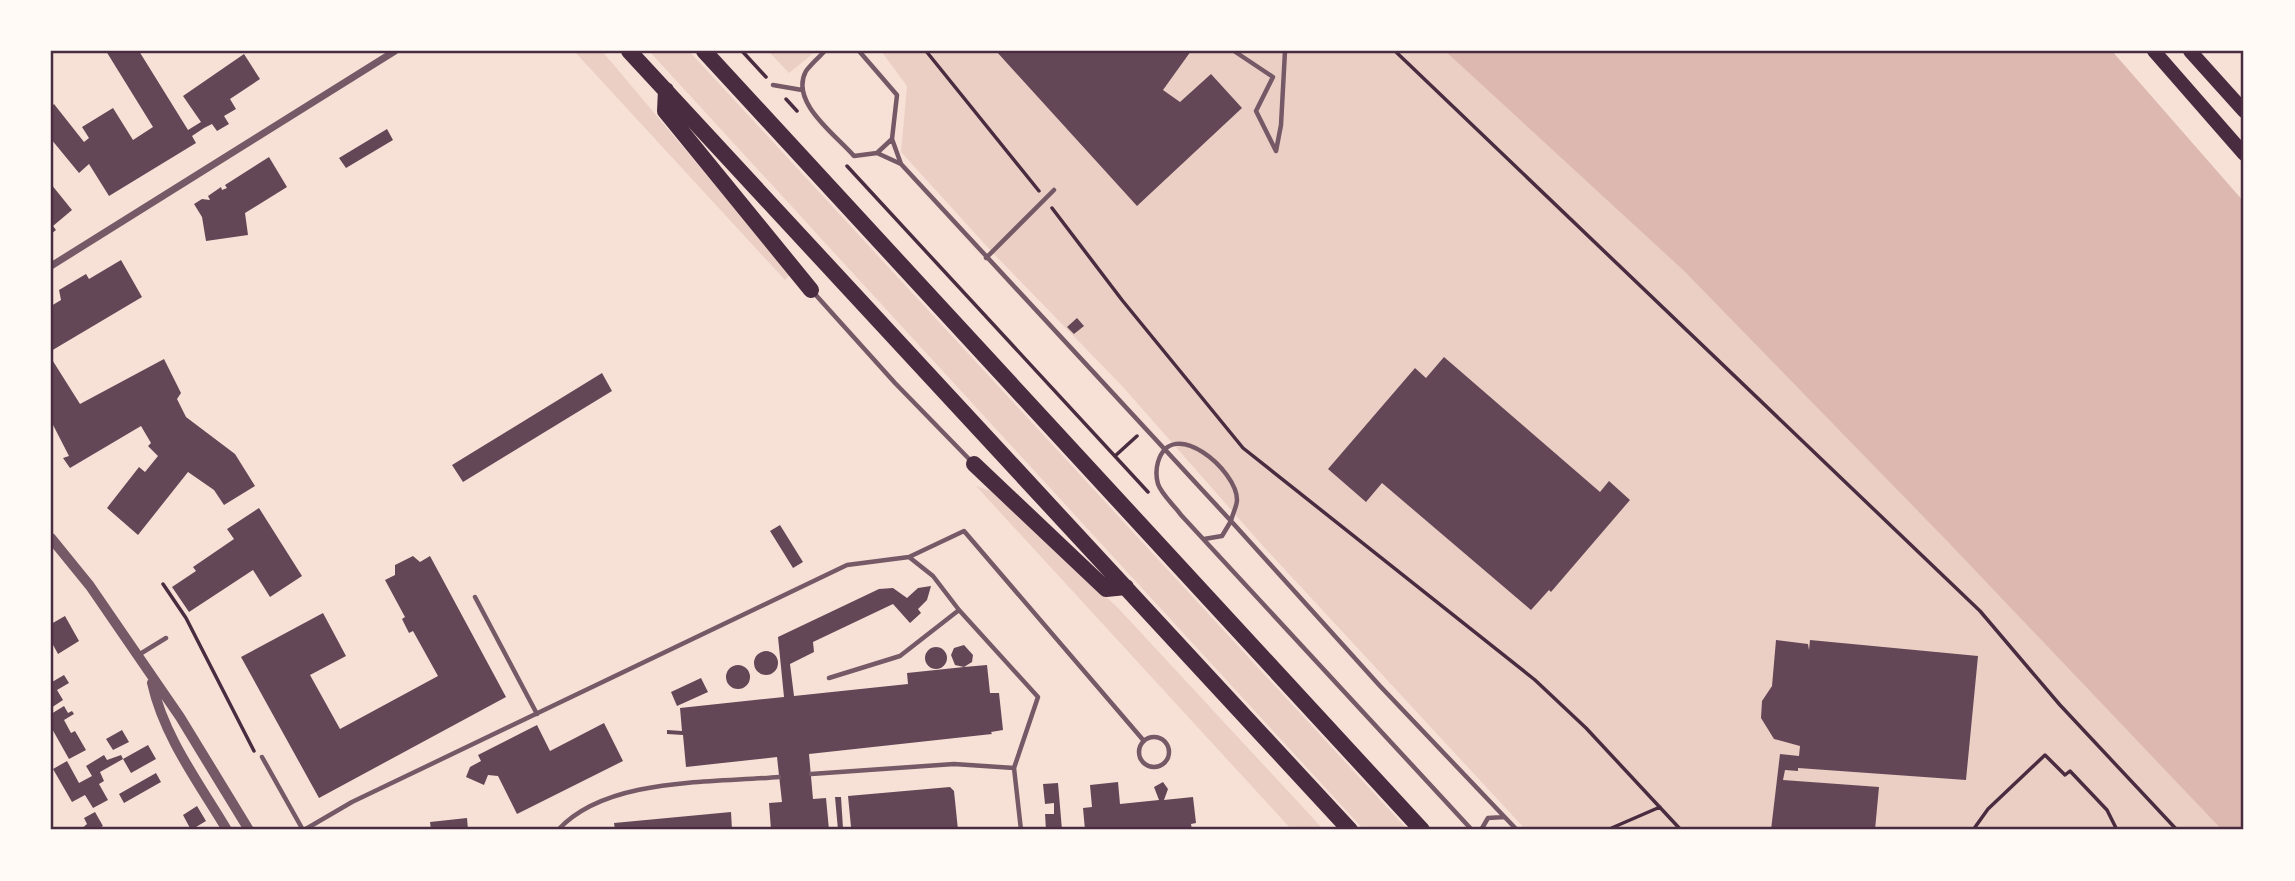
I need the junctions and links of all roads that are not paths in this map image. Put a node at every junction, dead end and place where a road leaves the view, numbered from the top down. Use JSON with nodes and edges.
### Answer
{"nodes":[{"id":1,"x":395,"y":51,"type":"edge"},
{"id":2,"x":629,"y":51,"type":"edge"},
{"id":3,"x":704,"y":51,"type":"edge"},
{"id":4,"x":825,"y":51,"type":"edge"},
{"id":5,"x":859,"y":51,"type":"edge"},
{"id":6,"x":1234,"y":51,"type":"edge"},
{"id":7,"x":1285,"y":51,"type":"edge"},
{"id":8,"x":2154,"y":51,"type":"edge"},
{"id":9,"x":2190,"y":51,"type":"edge"},
{"id":10,"x":773,"y":85,"type":"road end"},
{"id":11,"x":666,"y":90,"type":"junction"},
{"id":12,"x":802,"y":90,"type":"junction"},
{"id":13,"x":2244,"y":111,"type":"edge"},
{"id":14,"x":892,"y":139,"type":"junction"},
{"id":15,"x":877,"y":153,"type":"junction"},
{"id":16,"x":2244,"y":155,"type":"edge"},
{"id":17,"x":901,"y":164,"type":"junction"},
{"id":18,"x":1054,"y":190,"type":"dead end"},
{"id":19,"x":986,"y":258,"type":"junction"},
{"id":20,"x":51,"y":266,"type":"edge"},
{"id":21,"x":811,"y":290,"type":"joint"},
{"id":22,"x":1165,"y":450,"type":"junction"},
{"id":23,"x":974,"y":464,"type":"joint"},
{"id":24,"x":1231,"y":521,"type":"junction"},
{"id":25,"x":51,"y":538,"type":"edge"},
{"id":26,"x":1204,"y":539,"type":"junction"},
{"id":27,"x":909,"y":557,"type":"junction"},
{"id":28,"x":1126,"y":587,"type":"junction"},
{"id":29,"x":475,"y":597,"type":"dead end"},
{"id":30,"x":959,"y":610,"type":"junction"},
{"id":31,"x":166,"y":638,"type":"dead end"},
{"id":32,"x":136,"y":656,"type":"junction"},
{"id":33,"x":829,"y":678,"type":"dead end"},
{"id":34,"x":152,"y":680,"type":"junction"},
{"id":35,"x":537,"y":714,"type":"junction"},
{"id":36,"x":1144,"y":741,"type":"junction"},
{"id":37,"x":260,"y":757,"type":"road end"},
{"id":38,"x":1014,"y":768,"type":"junction"},
{"id":39,"x":811,"y":774,"type":"dead end"},
{"id":40,"x":779,"y":777,"type":"dead end"},
{"id":41,"x":1504,"y":817,"type":"junction"},
{"id":42,"x":227,"y":830,"type":"edge"},
{"id":43,"x":249,"y":830,"type":"edge"},
{"id":44,"x":303,"y":830,"type":"edge"},
{"id":45,"x":558,"y":830,"type":"edge"},
{"id":46,"x":1021,"y":830,"type":"edge"},
{"id":47,"x":1350,"y":830,"type":"edge"},
{"id":48,"x":1422,"y":830,"type":"edge"},
{"id":49,"x":1472,"y":830,"type":"edge"},
{"id":50,"x":1481,"y":830,"type":"edge"},
{"id":51,"x":1517,"y":830,"type":"edge"}],
"edges":[{"from":1,"to":20,"type":"street"},
{"from":2,"to":11,"type":"highway"},
{"from":3,"to":48,"type":"highway"},
{"from":4,"to":12,"type":"lane"},
{"from":5,"to":14,"type":"lane"},
{"from":6,"to":7,"type":"lane"},
{"from":8,"to":16,"type":"main road"},
{"from":9,"to":13,"type":"main road"},
{"from":10,"to":12,"type":"lane"},
{"from":11,"to":21,"type":"highway"},
{"from":11,"to":28,"type":"highway"},
{"from":12,"to":15,"type":"lane"},
{"from":14,"to":15,"type":"lane"},
{"from":14,"to":17,"type":"lane"},
{"from":15,"to":17,"type":"lane"},
{"from":17,"to":19,"type":"lane"},
{"from":18,"to":19,"type":"lane"},
{"from":19,"to":22,"type":"lane"},
{"from":21,"to":23,"type":"lane"},
{"from":22,"to":24,"type":"lane"},
{"from":22,"to":24,"type":"lane"},
{"from":22,"to":26,"type":"lane"},
{"from":23,"to":28,"type":"highway"},
{"from":24,"to":26,"type":"lane"},
{"from":24,"to":41,"type":"lane"},
{"from":25,"to":32,"type":"street"},
{"from":26,"to":49,"type":"lane"},
{"from":27,"to":30,"type":"lane"},
{"from":27,"to":35,"type":"lane"},
{"from":27,"to":36,"type":"lane"},
{"from":28,"to":47,"type":"highway"},
{"from":29,"to":35,"type":"lane"},
{"from":30,"to":33,"type":"lane"},
{"from":30,"to":38,"type":"lane"},
{"from":31,"to":32,"type":"lane"},
{"from":32,"to":34,"type":"street"},
{"from":34,"to":42,"type":"street"},
{"from":34,"to":43,"type":"street"},
{"from":35,"to":44,"type":"lane"},
{"from":36,"to":36,"type":"lane"},
{"from":37,"to":44,"type":"lane"},
{"from":38,"to":39,"type":"lane"},
{"from":38,"to":46,"type":"lane"},
{"from":40,"to":45,"type":"lane"},
{"from":41,"to":50,"type":"lane"},
{"from":41,"to":51,"type":"lane"}]}
